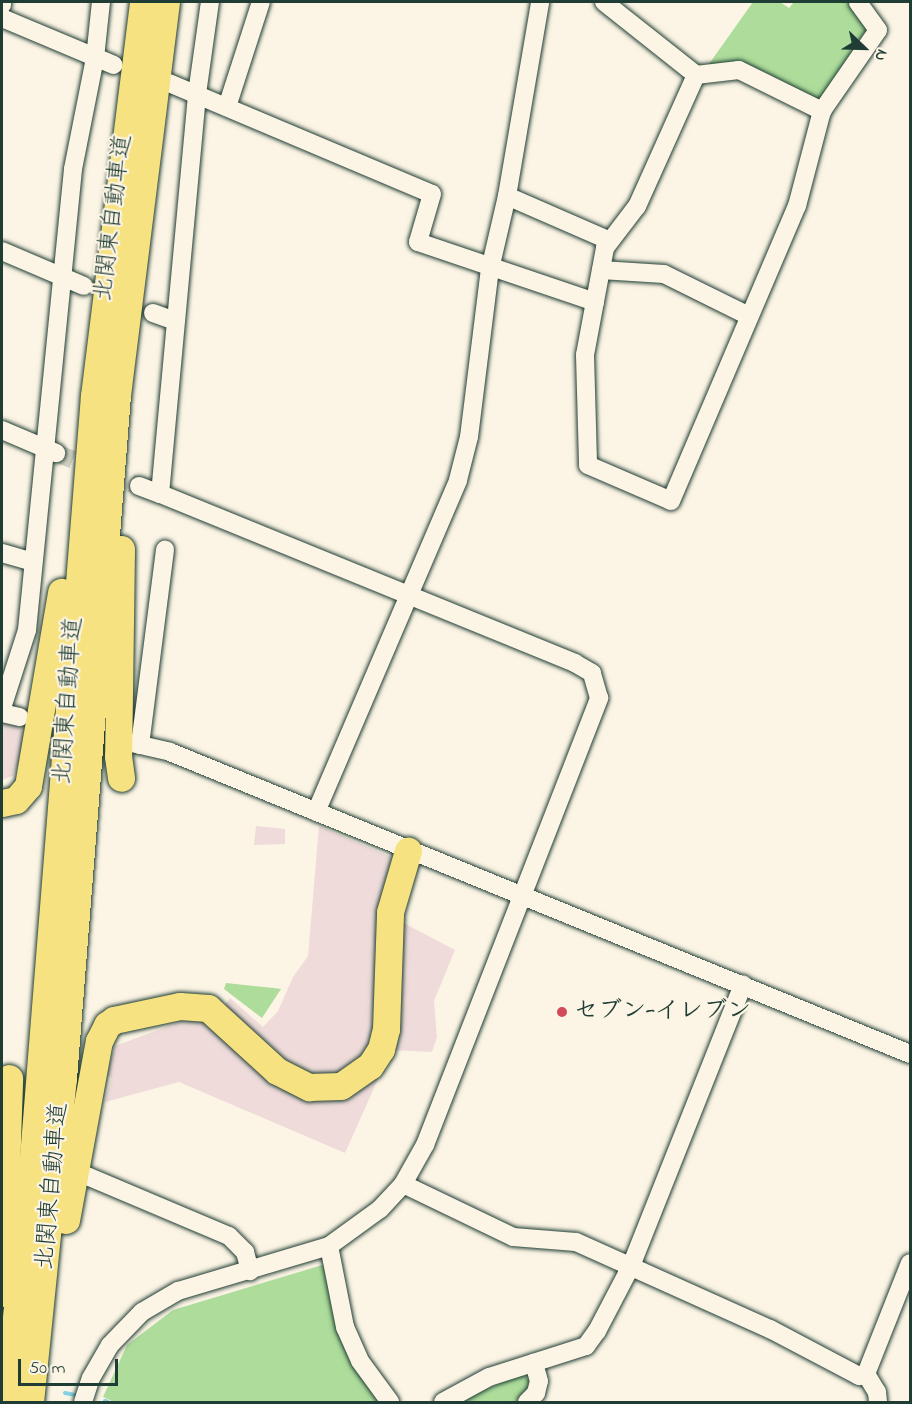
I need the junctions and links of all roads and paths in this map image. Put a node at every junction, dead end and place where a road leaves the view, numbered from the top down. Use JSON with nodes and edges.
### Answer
{"nodes":[{"id":1,"x":101,"y":2,"type":"edge"},
{"id":2,"x":143,"y":2,"type":"edge"},
{"id":3,"x":166,"y":2,"type":"edge"},
{"id":4,"x":210,"y":2,"type":"edge"},
{"id":5,"x":261,"y":2,"type":"edge"},
{"id":6,"x":540,"y":2,"type":"edge"},
{"id":7,"x":604,"y":2,"type":"edge"},
{"id":8,"x":858,"y":2,"type":"edge"},
{"id":9,"x":2,"y":18,"type":"edge"},
{"id":10,"x":95,"y":58,"type":"junction"},
{"id":11,"x":114,"y":65,"type":"dead end"},
{"id":12,"x":696,"y":75,"type":"junction"},
{"id":13,"x":170,"y":83,"type":"dead end"},
{"id":14,"x":197,"y":94,"type":"junction"},
{"id":15,"x":226,"y":107,"type":"junction"},
{"id":16,"x":822,"y":111,"type":"junction"},
{"id":17,"x":507,"y":196,"type":"junction"},
{"id":18,"x":610,"y":240,"type":"junction"},
{"id":19,"x":2,"y":251,"type":"edge"},
{"id":20,"x":132,"y":251,"type":"junction"},
{"id":21,"x":490,"y":269,"type":"junction"},
{"id":22,"x":601,"y":270,"type":"junction"},
{"id":23,"x":62,"y":275,"type":"junction"},
{"id":24,"x":84,"y":286,"type":"dead end"},
{"id":25,"x":595,"y":302,"type":"junction"},
{"id":26,"x":153,"y":313,"type":"dead end"},
{"id":27,"x":749,"y":316,"type":"junction"},
{"id":28,"x":175,"y":321,"type":"junction"},
{"id":29,"x":94,"y":396,"type":"junction"},
{"id":30,"x":2,"y":430,"type":"edge"},
{"id":31,"x":49,"y":450,"type":"junction"},
{"id":32,"x":139,"y":486,"type":"tunnel mouth"},
{"id":33,"x":160,"y":494,"type":"junction"},
{"id":34,"x":165,"y":550,"type":"dead end"},
{"id":35,"x":2,"y":553,"type":"edge"},
{"id":36,"x":33,"y":562,"type":"junction"},
{"id":37,"x":408,"y":597,"type":"junction"},
{"id":38,"x":2,"y":708,"type":"edge"},
{"id":39,"x":2,"y":713,"type":"edge"},
{"id":40,"x":20,"y":717,"type":"dead end"},
{"id":41,"x":121,"y":778,"type":"dead end"},
{"id":42,"x":2,"y":803,"type":"edge"},
{"id":43,"x":316,"y":812,"type":"junction"},
{"id":44,"x":408,"y":851,"type":"junction"},
{"id":45,"x":521,"y":895,"type":"junction"},
{"id":46,"x":744,"y":984,"type":"junction"},
{"id":47,"x":213,"y":998,"type":"dead end"},
{"id":48,"x":910,"y":1054,"type":"edge"},
{"id":49,"x":9,"y":1078,"type":"dead end"},
{"id":50,"x":87,"y":1176,"type":"dead end"},
{"id":51,"x":403,"y":1184,"type":"junction"},
{"id":52,"x":329,"y":1246,"type":"junction"},
{"id":53,"x":910,"y":1263,"type":"edge"},
{"id":54,"x":631,"y":1266,"type":"junction"},
{"id":55,"x":250,"y":1271,"type":"junction"},
{"id":56,"x":2,"y":1293,"type":"edge"},
{"id":57,"x":534,"y":1362,"type":"junction"},
{"id":58,"x":866,"y":1374,"type":"junction"},
{"id":59,"x":6,"y":1402,"type":"edge"},
{"id":60,"x":32,"y":1402,"type":"edge"},
{"id":61,"x":83,"y":1402,"type":"edge"},
{"id":62,"x":390,"y":1402,"type":"edge"},
{"id":63,"x":443,"y":1402,"type":"edge"},
{"id":64,"x":528,"y":1402,"type":"edge"},
{"id":65,"x":878,"y":1402,"type":"edge"}],
"edges":[{"from":1,"to":10,"type":"street"},
{"from":2,"to":29,"type":"highway","name":"北関東自動車道"},
{"from":3,"to":20,"type":"highway","name":"北関東自動車道"},
{"from":4,"to":14,"type":"street"},
{"from":5,"to":15,"type":"street"},
{"from":6,"to":17,"type":"street"},
{"from":7,"to":12,"type":"street"},
{"from":8,"to":16,"type":"street"},
{"from":9,"to":10,"type":"street"},
{"from":10,"to":11,"type":"street"},
{"from":10,"to":23,"type":"street"},
{"from":12,"to":16,"type":"street"},
{"from":12,"to":18,"type":"street"},
{"from":13,"to":14,"type":"street"},
{"from":14,"to":15,"type":"street"},
{"from":14,"to":28,"type":"street"},
{"from":15,"to":21,"type":"street"},
{"from":16,"to":27,"type":"street"},
{"from":17,"to":18,"type":"street"},
{"from":17,"to":21,"type":"street"},
{"from":18,"to":22,"type":"street"},
{"from":19,"to":23,"type":"street"},
{"from":20,"to":41,"type":"highway"},
{"from":20,"to":60,"type":"highway","name":"北関東自動車道"},
{"from":21,"to":25,"type":"street"},
{"from":21,"to":37,"type":"street"},
{"from":22,"to":25,"type":"street"},
{"from":22,"to":27,"type":"street"},
{"from":23,"to":24,"type":"street"},
{"from":23,"to":31,"type":"street"},
{"from":25,"to":27,"type":"street"},
{"from":26,"to":28,"type":"street"},
{"from":28,"to":33,"type":"street"},
{"from":29,"to":42,"type":"highway"},
{"from":29,"to":59,"type":"highway","name":"北関東自動車道"},
{"from":30,"to":31,"type":"street"},
{"from":31,"to":36,"type":"street"},
{"from":32,"to":33,"type":"street"},
{"from":33,"to":37,"type":"street"},
{"from":34,"to":43,"type":"street"},
{"from":35,"to":36,"type":"street"},
{"from":36,"to":38,"type":"street"},
{"from":37,"to":43,"type":"street"},
{"from":37,"to":45,"type":"street"},
{"from":39,"to":40,"type":"street"},
{"from":43,"to":44,"type":"street"},
{"from":44,"to":45,"type":"street"},
{"from":44,"to":47,"type":"highway"},
{"from":44,"to":60,"type":"highway"},
{"from":45,"to":46,"type":"street"},
{"from":45,"to":51,"type":"street"},
{"from":46,"to":48,"type":"street"},
{"from":46,"to":54,"type":"street"},
{"from":49,"to":56,"type":"highway"},
{"from":50,"to":55,"type":"street"},
{"from":51,"to":52,"type":"street"},
{"from":51,"to":54,"type":"street"},
{"from":52,"to":55,"type":"street"},
{"from":52,"to":62,"type":"street"},
{"from":53,"to":58,"type":"street"},
{"from":54,"to":57,"type":"street"},
{"from":54,"to":58,"type":"street"},
{"from":55,"to":61,"type":"street"},
{"from":57,"to":63,"type":"street"},
{"from":57,"to":64,"type":"street"},
{"from":58,"to":65,"type":"street"}]}
